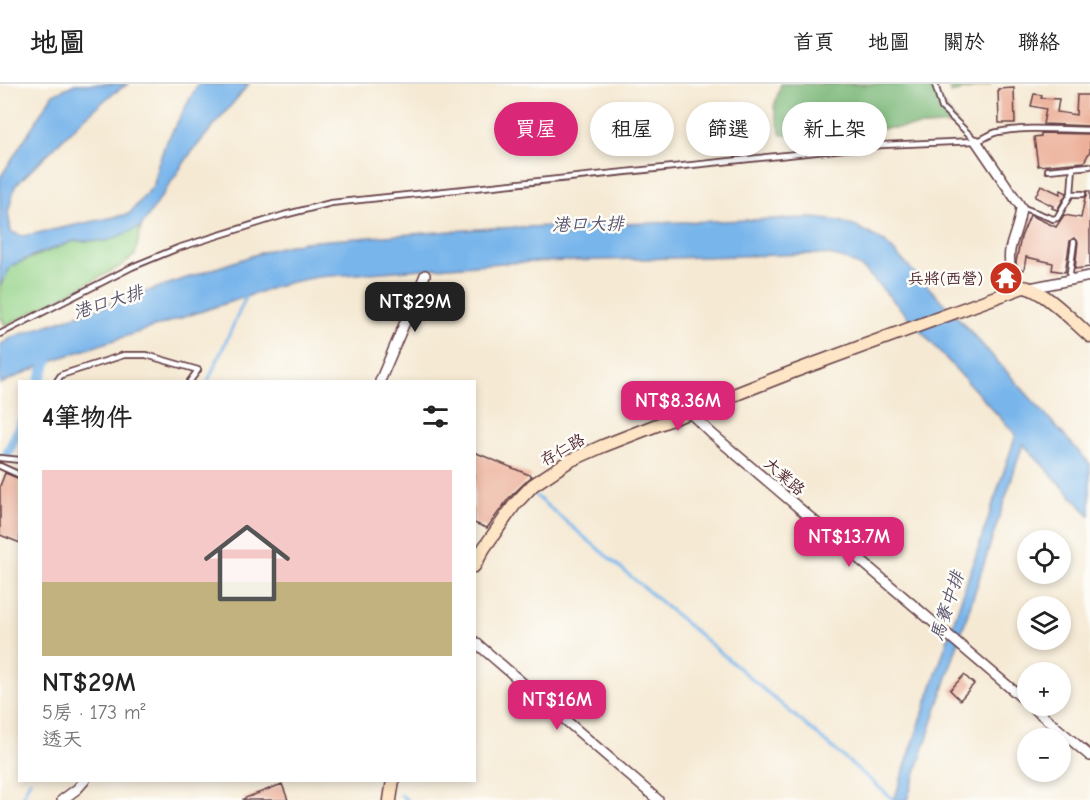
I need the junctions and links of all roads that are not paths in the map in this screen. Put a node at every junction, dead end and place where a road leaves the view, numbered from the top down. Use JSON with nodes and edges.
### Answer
{"nodes":[{"id":1,"x":935,"y":84,"type":"edge"},
{"id":2,"x":1090,"y":130,"type":"edge"},
{"id":3,"x":976,"y":141,"type":"junction"},
{"id":4,"x":1090,"y":166,"type":"edge"},
{"id":5,"x":1073,"y":167,"type":"junction"},
{"id":6,"x":1048,"y":170,"type":"dead end"},
{"id":7,"x":1083,"y":194,"type":"dead end"},
{"id":8,"x":1071,"y":195,"type":"junction"},
{"id":9,"x":1021,"y":207,"type":"junction"},
{"id":10,"x":1074,"y":242,"type":"dead end"},
{"id":11,"x":425,"y":275,"type":"dead end"},
{"id":12,"x":1090,"y":276,"type":"edge"},
{"id":13,"x":1070,"y":280,"type":"junction"},
{"id":14,"x":1030,"y":288,"type":"junction"},
{"id":15,"x":1014,"y":290,"type":"junction"},
{"id":16,"x":0,"y":334,"type":"edge"},
{"id":17,"x":1090,"y":336,"type":"edge"},
{"id":18,"x":58,"y":380,"type":"edge"},
{"id":19,"x":191,"y":380,"type":"edge"},
{"id":20,"x":380,"y":380,"type":"edge"},
{"id":21,"x":689,"y":411,"type":"junction"},
{"id":22,"x":0,"y":458,"type":"edge"},
{"id":23,"x":18,"y":460,"type":"edge"},
{"id":24,"x":0,"y":466,"type":"edge"},
{"id":25,"x":18,"y":474,"type":"edge"},
{"id":26,"x":476,"y":562,"type":"edge"},
{"id":27,"x":476,"y":643,"type":"edge"},
{"id":28,"x":1017,"y":694,"type":"edge"},
{"id":29,"x":1043,"y":716,"type":"edge"},
{"id":30,"x":1090,"y":756,"type":"edge"},
{"id":31,"x":83,"y":782,"type":"edge"},
{"id":32,"x":393,"y":782,"type":"edge"},
{"id":33,"x":62,"y":800,"type":"edge"},
{"id":34,"x":390,"y":800,"type":"edge"},
{"id":35,"x":658,"y":800,"type":"edge"}],
"edges":[{"from":1,"to":3,"type":"lane"},
{"from":2,"to":3,"type":"lane"},
{"from":3,"to":9,"type":"street"},
{"from":3,"to":16,"type":"lane"},
{"from":4,"to":5,"type":"lane"},
{"from":5,"to":6,"type":"lane"},
{"from":5,"to":8,"type":"lane"},
{"from":7,"to":8,"type":"lane"},
{"from":8,"to":9,"type":"lane"},
{"from":9,"to":15,"type":"street"},
{"from":10,"to":13,"type":"lane"},
{"from":11,"to":20,"type":"street"},
{"from":12,"to":13,"type":"street"},
{"from":13,"to":14,"type":"street"},
{"from":14,"to":15,"type":"street"},
{"from":14,"to":17,"type":"street"},
{"from":15,"to":21,"type":"street","name":"存仁路"},
{"from":18,"to":19,"type":"lane"},
{"from":21,"to":26,"type":"street","name":"存仁路"},
{"from":21,"to":28,"type":"street","name":"大業路"},
{"from":22,"to":23,"type":"lane"},
{"from":24,"to":25,"type":"lane"},
{"from":27,"to":35,"type":"street"},
{"from":29,"to":30,"type":"street","name":"大業路"},
{"from":31,"to":33,"type":"street"},
{"from":32,"to":34,"type":"street"}]}
